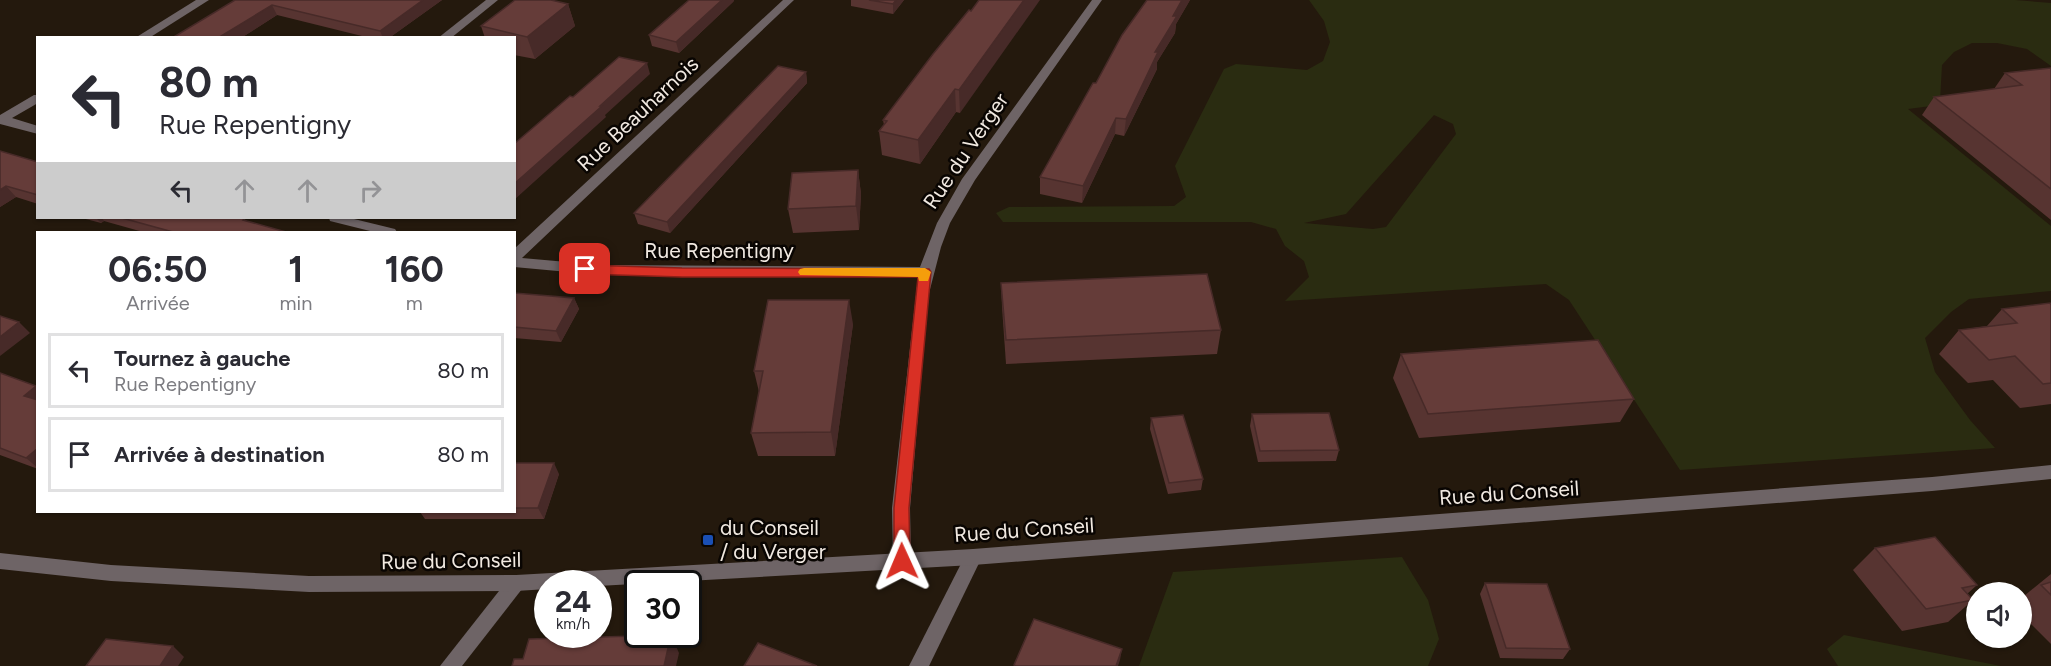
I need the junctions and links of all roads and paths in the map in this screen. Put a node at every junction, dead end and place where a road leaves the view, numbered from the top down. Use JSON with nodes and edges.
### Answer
{"nodes":[{"id":1,"x":204,"y":0,"type":"edge"},
{"id":2,"x":494,"y":0,"type":"edge"},
{"id":3,"x":789,"y":0,"type":"edge"},
{"id":4,"x":1097,"y":0,"type":"edge"},
{"id":5,"x":143,"y":36,"type":"edge"},
{"id":6,"x":445,"y":36,"type":"edge"},
{"id":7,"x":36,"y":99,"type":"edge"},
{"id":8,"x":0,"y":119,"type":"edge"},
{"id":9,"x":36,"y":129,"type":"edge"},
{"id":10,"x":339,"y":219,"type":"edge"},
{"id":11,"x":386,"y":231,"type":"edge"},
{"id":12,"x":516,"y":255,"type":"edge"},
{"id":13,"x":516,"y":262,"type":"edge"},
{"id":14,"x":925,"y":272,"type":"junction"},
{"id":15,"x":2051,"y":472,"type":"edge"},
{"id":16,"x":973,"y":557,"type":"junction"},
{"id":17,"x":0,"y":561,"type":"edge"},
{"id":18,"x":902,"y":561,"type":"junction"},
{"id":19,"x":516,"y":583,"type":"junction"},
{"id":20,"x":450,"y":666,"type":"edge"},
{"id":21,"x":919,"y":666,"type":"edge"}],
"edges":[{"from":1,"to":5,"type":"street"},
{"from":2,"to":6,"type":"street"},
{"from":3,"to":12,"type":"street","name":"Rue Beauharnois"},
{"from":4,"to":14,"type":"street","name":"Rue du Verger"},
{"from":7,"to":8,"type":"street"},
{"from":8,"to":9,"type":"street"},
{"from":10,"to":11,"type":"street"},
{"from":13,"to":14,"type":"street","name":"Rue Repentigny"},
{"from":14,"to":18,"type":"street","name":"Rue du Verger"},
{"from":15,"to":16,"type":"street","name":"Rue du Conseil"},
{"from":16,"to":18,"type":"street","name":"Rue du Conseil"},
{"from":16,"to":21,"type":"street"},
{"from":17,"to":19,"type":"street","name":"Rue du Conseil"},
{"from":18,"to":19,"type":"street","name":"Rue du Conseil"},
{"from":19,"to":20,"type":"street"}]}
